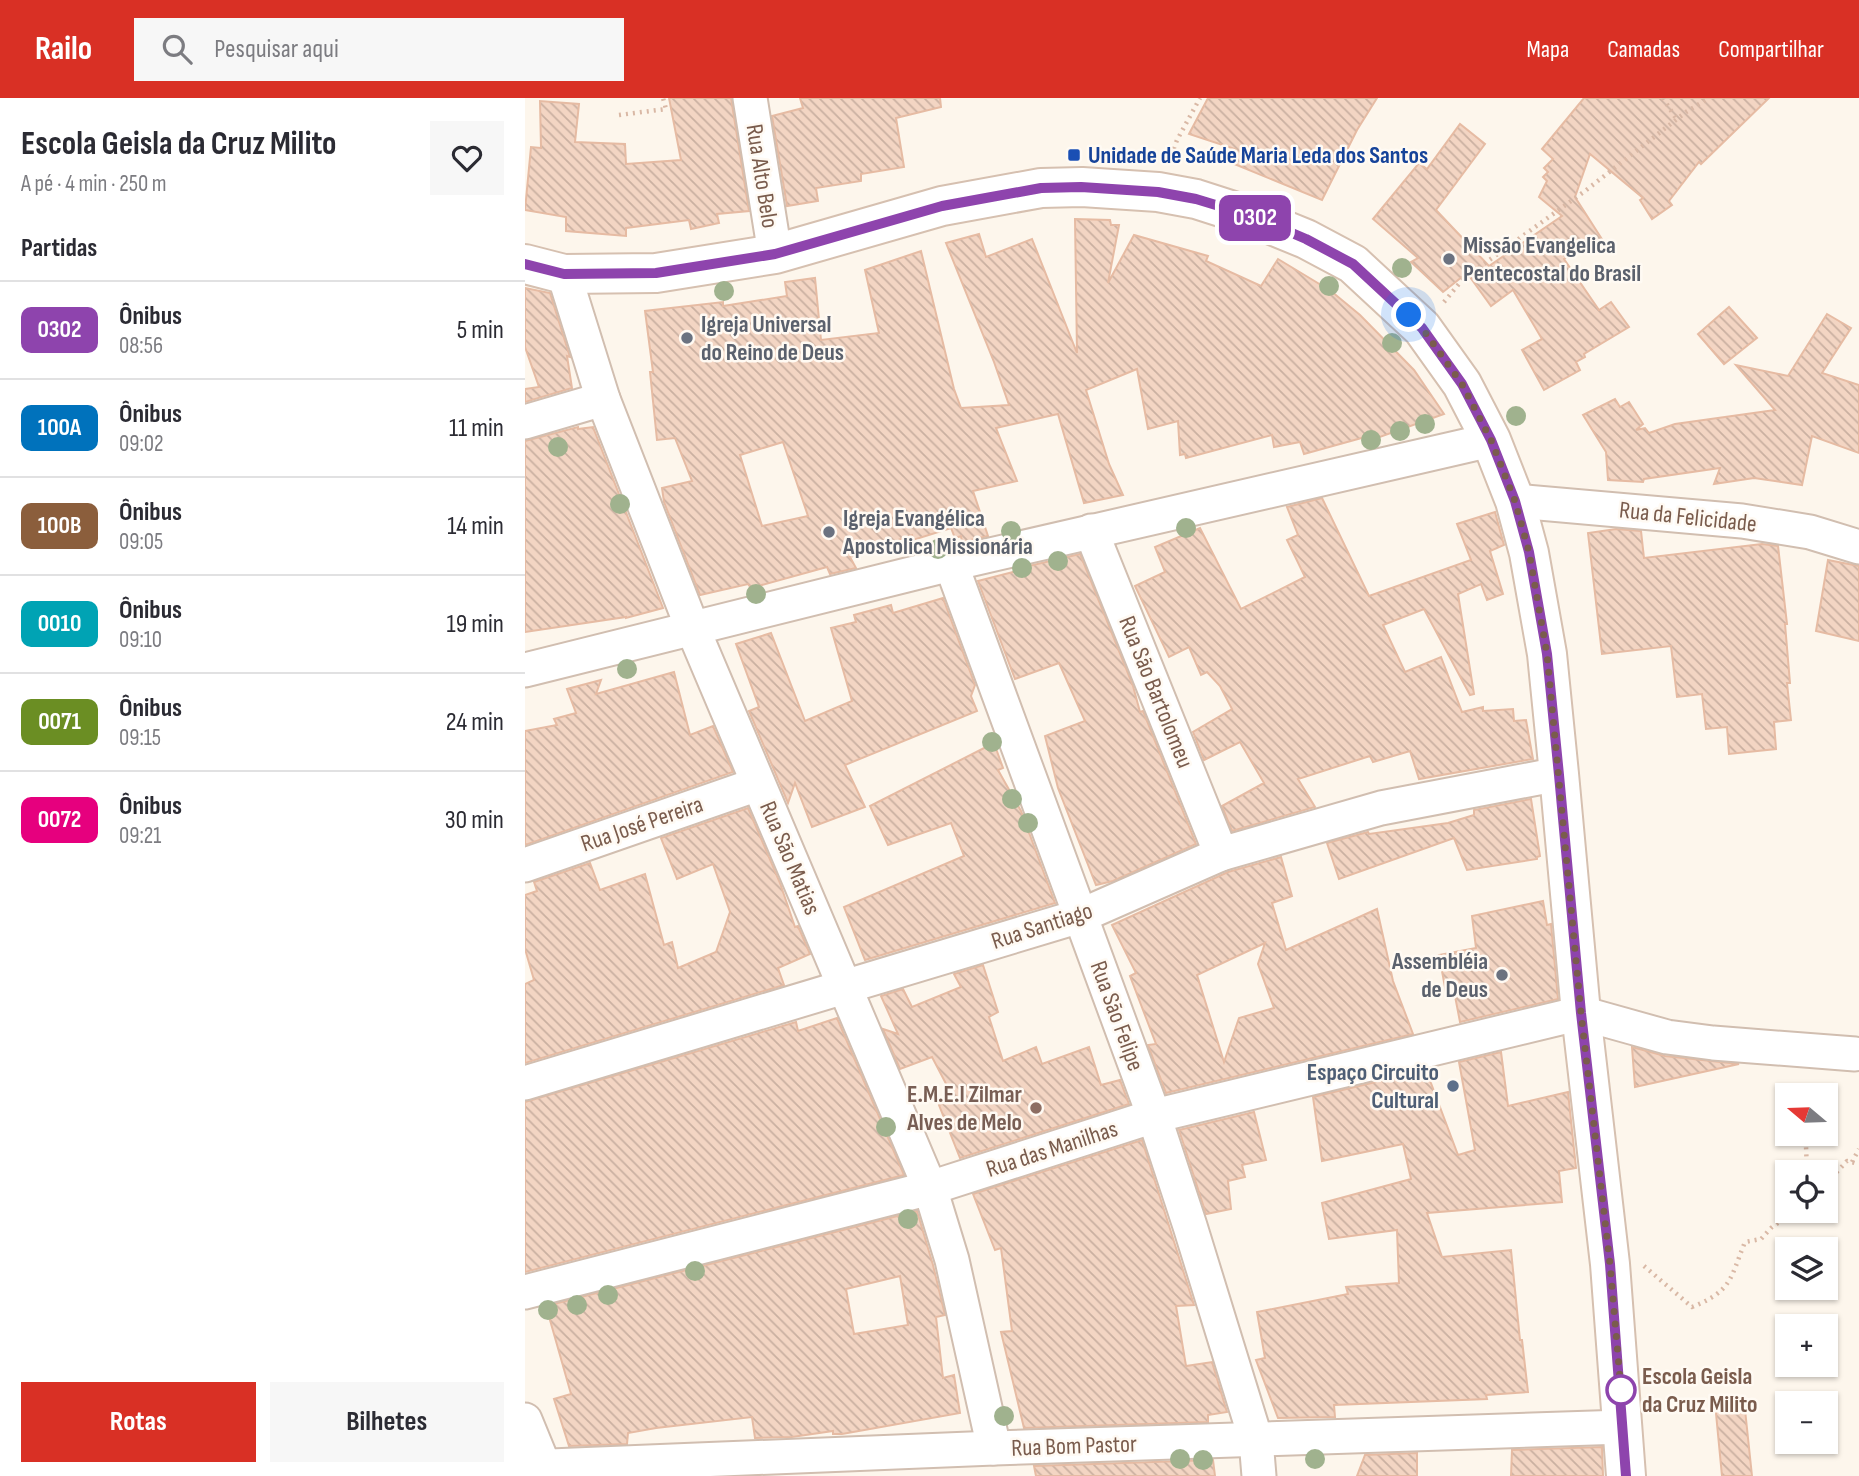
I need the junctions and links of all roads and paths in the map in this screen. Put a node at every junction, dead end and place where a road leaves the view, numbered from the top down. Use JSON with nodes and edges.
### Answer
{"nodes":[{"id":1,"x":663,"y":98,"type":"edge"},
{"id":2,"x":750,"y":98,"type":"edge"},
{"id":3,"x":1200,"y":98,"type":"edge"},
{"id":4,"x":1663,"y":98,"type":"edge"},
{"id":5,"x":1709,"y":98,"type":"edge"},
{"id":6,"x":619,"y":115,"type":"dead end"},
{"id":7,"x":1677,"y":120,"type":"junction"},
{"id":8,"x":1158,"y":192,"type":"junction"},
{"id":9,"x":768,"y":255,"type":"junction"},
{"id":10,"x":525,"y":264,"type":"edge"},
{"id":11,"x":564,"y":274,"type":"junction"},
{"id":12,"x":1422,"y":328,"type":"junction"},
{"id":13,"x":603,"y":399,"type":"junction"},
{"id":14,"x":525,"y":422,"type":"edge"},
{"id":15,"x":1491,"y":440,"type":"junction"},
{"id":16,"x":1515,"y":501,"type":"junction"},
{"id":17,"x":1091,"y":531,"type":"junction"},
{"id":18,"x":1859,"y":547,"type":"edge"},
{"id":19,"x":951,"y":564,"type":"junction"},
{"id":20,"x":691,"y":627,"type":"junction"},
{"id":21,"x":525,"y":670,"type":"edge"},
{"id":22,"x":1559,"y":775,"type":"junction"},
{"id":23,"x":758,"y":784,"type":"junction"},
{"id":24,"x":1221,"y":854,"type":"junction"},
{"id":25,"x":525,"y":864,"type":"edge"},
{"id":26,"x":1080,"y":916,"type":"junction"},
{"id":27,"x":844,"y":987,"type":"junction"},
{"id":28,"x":1581,"y":1013,"type":"junction"},
{"id":29,"x":1855,"y":1054,"type":"dead end"},
{"id":30,"x":525,"y":1083,"type":"edge"},
{"id":31,"x":1154,"y":1116,"type":"junction"},
{"id":32,"x":1859,"y":1149,"type":"edge"},
{"id":33,"x":1852,"y":1162,"type":"junction"},
{"id":34,"x":1859,"y":1164,"type":"edge"},
{"id":35,"x":1838,"y":1171,"type":"edge"},
{"id":36,"x":930,"y":1188,"type":"junction"},
{"id":37,"x":1778,"y":1223,"type":"edge"},
{"id":38,"x":1610,"y":1264,"type":"junction"},
{"id":39,"x":525,"y":1292,"type":"edge"},
{"id":40,"x":525,"y":1420,"type":"edge"},
{"id":41,"x":1624,"y":1427,"type":"junction"},
{"id":42,"x":1256,"y":1440,"type":"junction"},
{"id":43,"x":994,"y":1448,"type":"junction"},
{"id":44,"x":539,"y":1470,"type":"edge"},
{"id":45,"x":1259,"y":1476,"type":"edge"},
{"id":46,"x":1626,"y":1476,"type":"edge"}],
"edges":[{"from":1,"to":6,"type":"path"},
{"from":2,"to":9,"type":"street","name":"Rua Alto Belo"},
{"from":3,"to":8,"type":"path"},
{"from":4,"to":7,"type":"path"},
{"from":5,"to":7,"type":"path"},
{"from":7,"to":12,"type":"path"},
{"from":8,"to":9,"type":"main road"},
{"from":8,"to":12,"type":"main road"},
{"from":9,"to":11,"type":"main road"},
{"from":10,"to":11,"type":"main road"},
{"from":11,"to":13,"type":"street","name":"Rua São Matias"},
{"from":12,"to":15,"type":"main road"},
{"from":13,"to":14,"type":"street"},
{"from":13,"to":20,"type":"street","name":"Rua São Matias"},
{"from":15,"to":16,"type":"main road"},
{"from":15,"to":17,"type":"street"},
{"from":16,"to":18,"type":"street","name":"Rua da Felicidade"},
{"from":16,"to":22,"type":"main road"},
{"from":17,"to":19,"type":"street"},
{"from":17,"to":24,"type":"street","name":"Rua São Bartolomeu"},
{"from":19,"to":20,"type":"street"},
{"from":19,"to":26,"type":"street","name":"Rua São Felipe"},
{"from":20,"to":21,"type":"street"},
{"from":20,"to":23,"type":"street","name":"Rua São Matias"},
{"from":22,"to":24,"type":"street","name":"Rua Santiago"},
{"from":22,"to":28,"type":"main road"},
{"from":23,"to":25,"type":"street","name":"Rua José Pereira"},
{"from":23,"to":27,"type":"street","name":"Rua São Matias"},
{"from":24,"to":26,"type":"street","name":"Rua Santiago"},
{"from":26,"to":27,"type":"street","name":"Rua Santiago"},
{"from":26,"to":31,"type":"street","name":"Rua São Felipe"},
{"from":27,"to":30,"type":"street","name":"Rua Santiago"},
{"from":27,"to":36,"type":"street","name":"Rua São Matias"},
{"from":28,"to":29,"type":"street"},
{"from":28,"to":31,"type":"street","name":"Rua das Manilhas"},
{"from":28,"to":38,"type":"main road"},
{"from":31,"to":36,"type":"street","name":"Rua das Manilhas"},
{"from":31,"to":42,"type":"street","name":"Rua São Felipe"},
{"from":32,"to":33,"type":"path"},
{"from":33,"to":34,"type":"path"},
{"from":33,"to":35,"type":"path"},
{"from":36,"to":39,"type":"street","name":"Rua das Manilhas"},
{"from":36,"to":43,"type":"street","name":"Rua São Matias"},
{"from":37,"to":38,"type":"path"},
{"from":38,"to":41,"type":"main road"},
{"from":40,"to":44,"type":"street"},
{"from":41,"to":42,"type":"street","name":"Rua Bom Pastor"},
{"from":41,"to":46,"type":"main road"},
{"from":42,"to":43,"type":"street","name":"Rua Bom Pastor"},
{"from":42,"to":45,"type":"street","name":"Rua São Felipe"},
{"from":43,"to":44,"type":"street","name":"Rua Bom Pastor"}]}
